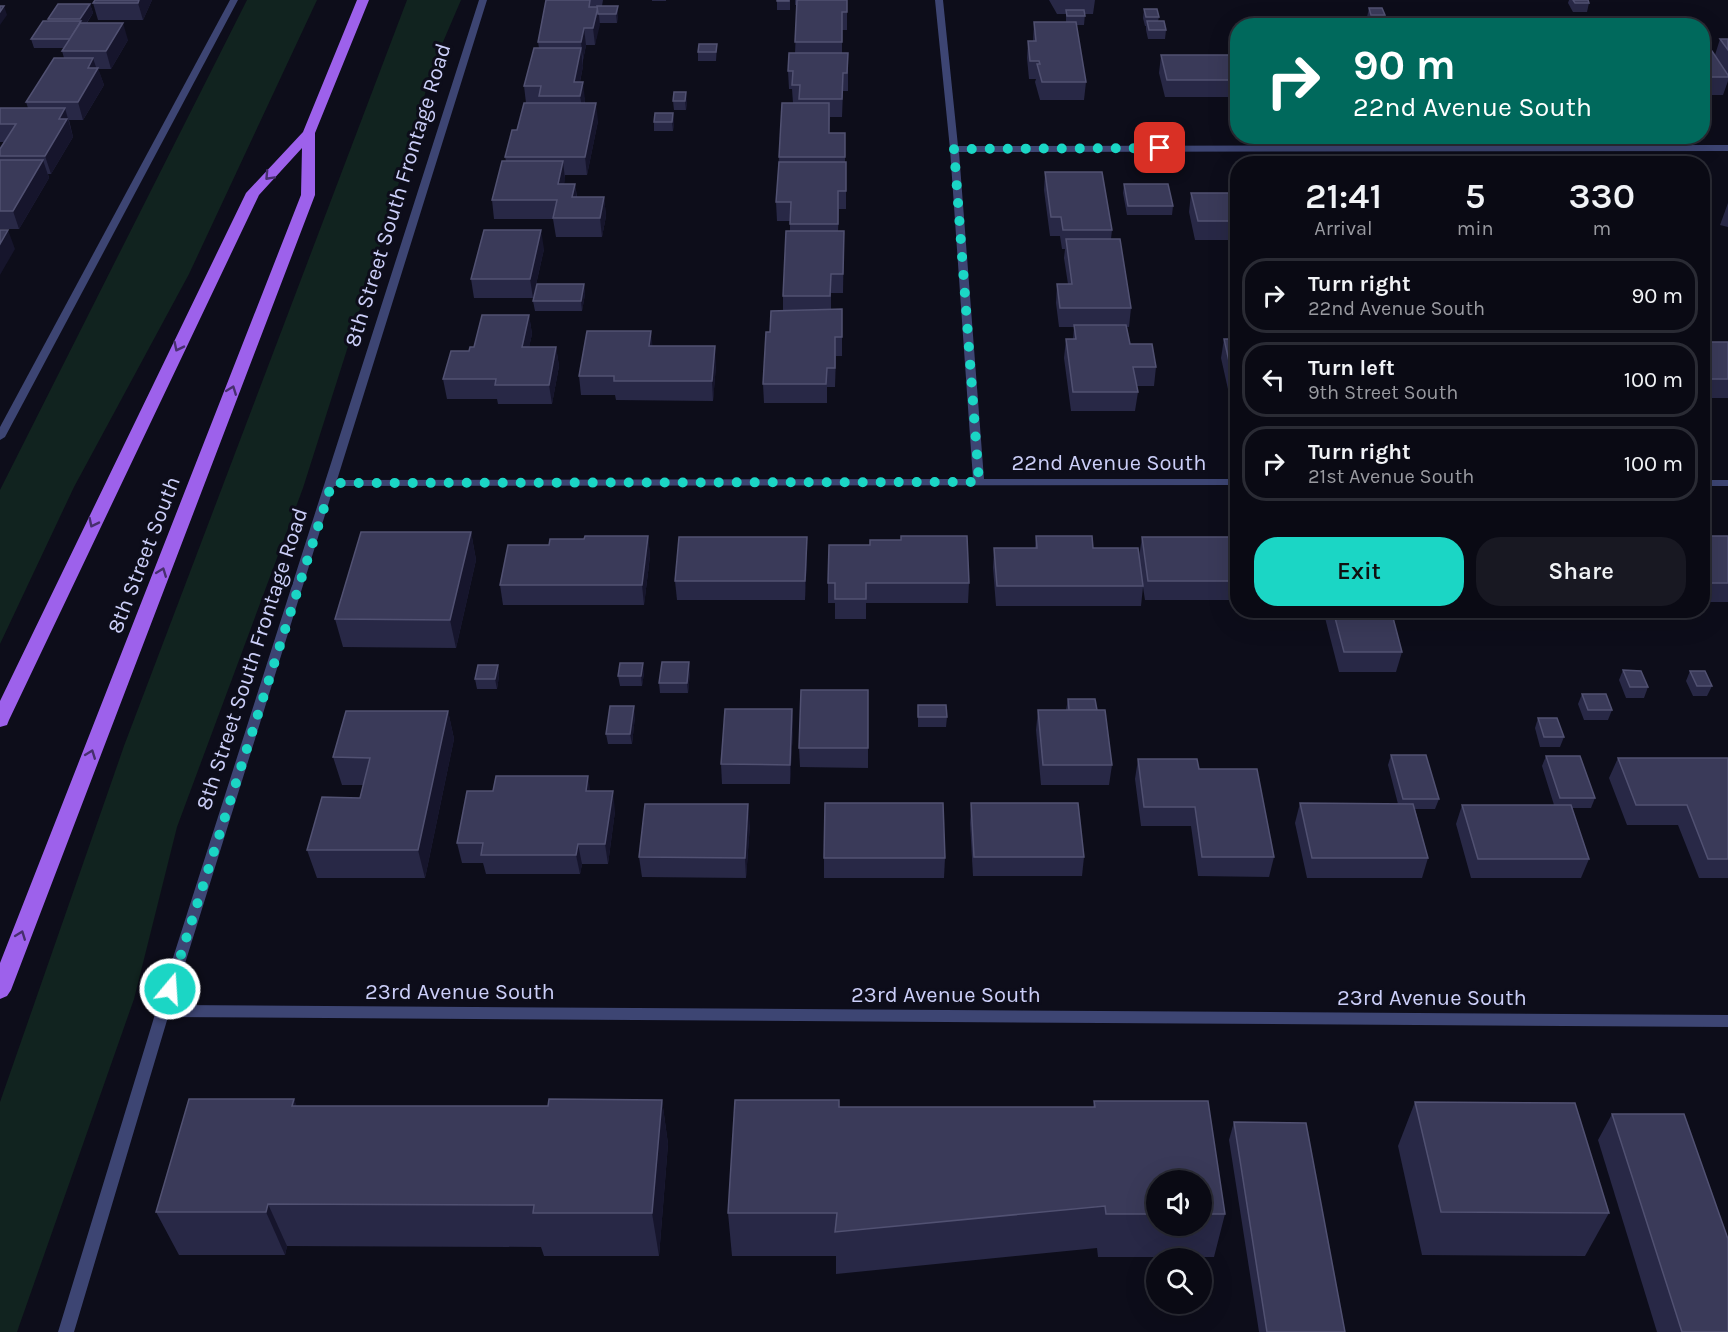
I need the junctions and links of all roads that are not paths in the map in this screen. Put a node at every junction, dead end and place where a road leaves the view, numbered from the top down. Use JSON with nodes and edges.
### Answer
{"nodes":[{"id":1,"x":234,"y":0,"type":"edge"},
{"id":2,"x":363,"y":0,"type":"edge"},
{"id":3,"x":483,"y":0,"type":"edge"},
{"id":4,"x":939,"y":0,"type":"edge"},
{"id":5,"x":309,"y":133,"type":"junction"},
{"id":6,"x":1728,"y":148,"type":"edge"},
{"id":7,"x":954,"y":149,"type":"junction"},
{"id":8,"x":0,"y":437,"type":"edge"},
{"id":9,"x":979,"y":482,"type":"junction"},
{"id":10,"x":1230,"y":482,"type":"edge"},
{"id":11,"x":332,"y":483,"type":"junction"},
{"id":12,"x":1710,"y":483,"type":"edge"},
{"id":13,"x":1728,"y":483,"type":"edge"},
{"id":14,"x":0,"y":720,"type":"edge"},
{"id":15,"x":0,"y":990,"type":"edge"},
{"id":16,"x":163,"y":1011,"type":"junction"},
{"id":17,"x":1728,"y":1021,"type":"edge"},
{"id":18,"x":66,"y":1332,"type":"edge"}],
"edges":[{"from":1,"to":8,"type":"street"},
{"from":2,"to":5,"type":"main road","name":"8th Street South"},
{"from":3,"to":11,"type":"street","name":"8th Street South Frontage Road"},
{"from":4,"to":7,"type":"street"},
{"from":5,"to":14,"type":"main road","name":"8th Street South","one_way":true},
{"from":15,"to":5,"type":"main road","name":"8th Street South","one_way":true},
{"from":6,"to":7,"type":"street"},
{"from":7,"to":9,"type":"street"},
{"from":9,"to":10,"type":"street","name":"22nd Avenue South"},
{"from":9,"to":11,"type":"street","name":"22nd Avenue South"},
{"from":11,"to":16,"type":"street","name":"8th Street South Frontage Road"},
{"from":12,"to":13,"type":"street"},
{"from":16,"to":17,"type":"street","name":"23rd Avenue South"},
{"from":16,"to":18,"type":"street","name":"8th Street South Frontage Road"}]}
